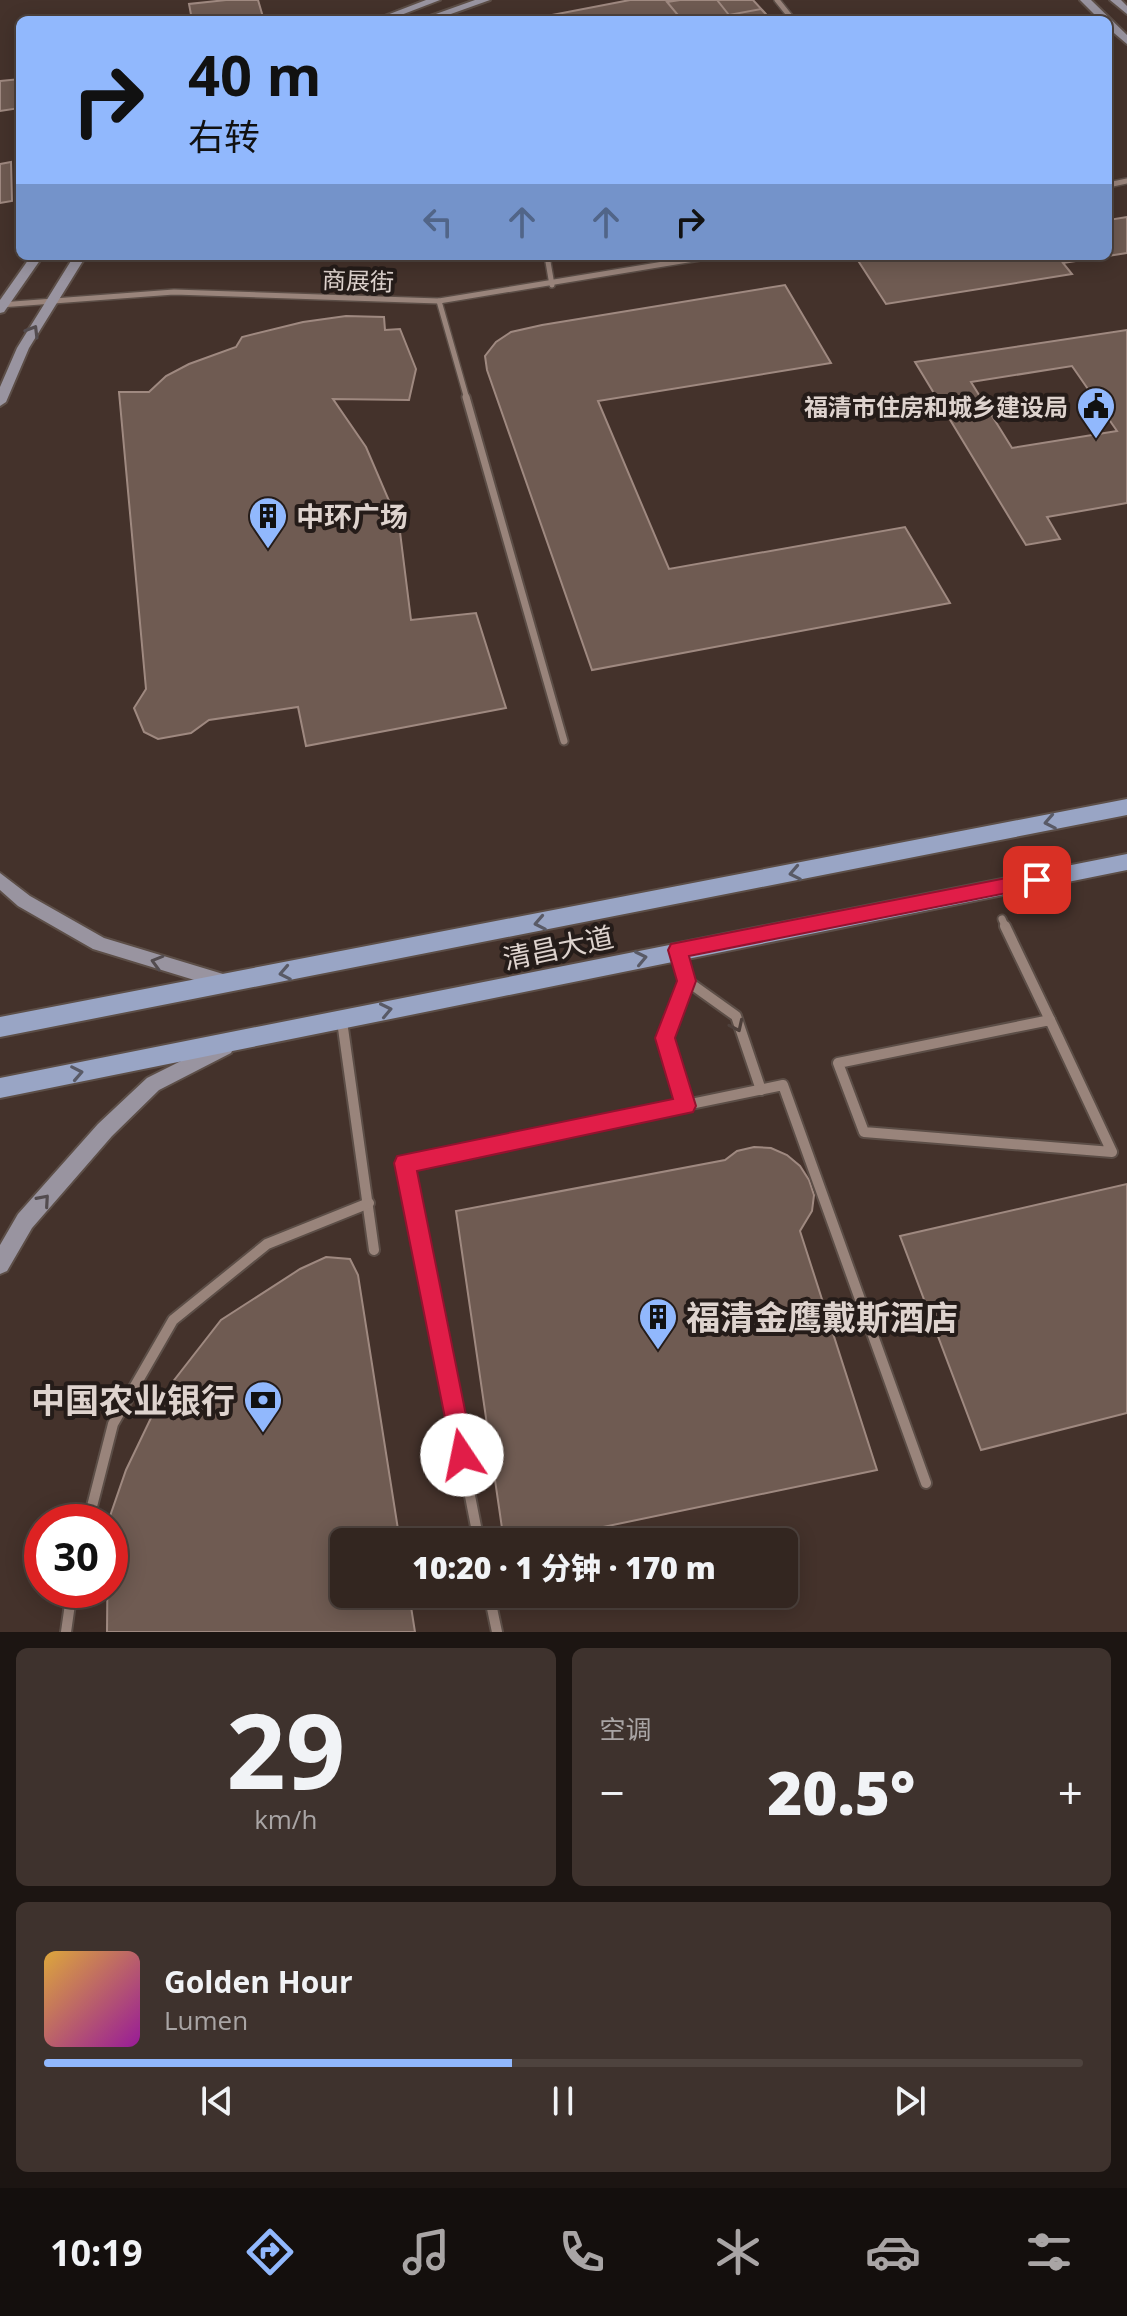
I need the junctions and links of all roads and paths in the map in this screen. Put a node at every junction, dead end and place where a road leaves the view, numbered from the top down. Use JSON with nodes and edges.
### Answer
{"nodes":[{"id":1,"x":435,"y":0,"type":"edge"},
{"id":2,"x":485,"y":0,"type":"edge"},
{"id":3,"x":777,"y":0,"type":"edge"},
{"id":4,"x":1085,"y":0,"type":"edge"},
{"id":5,"x":1115,"y":0,"type":"edge"},
{"id":6,"x":1127,"y":11,"type":"edge"},
{"id":7,"x":390,"y":16,"type":"edge"},
{"id":8,"x":436,"y":16,"type":"edge"},
{"id":9,"x":790,"y":16,"type":"edge"},
{"id":10,"x":1102,"y":16,"type":"edge"},
{"id":11,"x":1112,"y":26,"type":"edge"},
{"id":12,"x":1127,"y":41,"type":"edge"},
{"id":13,"x":34,"y":260,"type":"edge"},
{"id":14,"x":77,"y":260,"type":"edge"},
{"id":15,"x":548,"y":260,"type":"edge"},
{"id":16,"x":690,"y":260,"type":"edge"},
{"id":17,"x":552,"y":285,"type":"junction"},
{"id":18,"x":52,"y":300,"type":"junction"},
{"id":19,"x":439,"y":301,"type":"junction"},
{"id":20,"x":1,"y":306,"type":"edge"},
{"id":21,"x":0,"y":402,"type":"edge"},
{"id":22,"x":564,"y":741,"type":"dead end"},
{"id":23,"x":1127,"y":807,"type":"edge"},
{"id":24,"x":1127,"y":862,"type":"edge"},
{"id":25,"x":0,"y":880,"type":"edge"},
{"id":26,"x":1002,"y":919,"type":"dead end"},
{"id":27,"x":678,"y":950,"type":"junction"},
{"id":28,"x":687,"y":981,"type":"junction"},
{"id":29,"x":232,"y":984,"type":"junction"},
{"id":30,"x":342,"y":1019,"type":"junction"},
{"id":31,"x":1050,"y":1020,"type":"junction"},
{"id":32,"x":0,"y":1027,"type":"edge"},
{"id":33,"x":237,"y":1042,"type":"junction"},
{"id":34,"x":0,"y":1088,"type":"edge"},
{"id":35,"x":761,"y":1090,"type":"junction"},
{"id":36,"x":686,"y":1106,"type":"junction"},
{"id":37,"x":369,"y":1203,"type":"junction"},
{"id":38,"x":374,"y":1250,"type":"dead end"},
{"id":39,"x":0,"y":1264,"type":"edge"},
{"id":40,"x":926,"y":1483,"type":"dead end"},
{"id":41,"x":93,"y":1504,"type":"edge"},
{"id":42,"x":476,"y":1528,"type":"edge"},
{"id":43,"x":69,"y":1608,"type":"edge"},
{"id":44,"x":492,"y":1608,"type":"edge"},
{"id":45,"x":66,"y":1632,"type":"edge"},
{"id":46,"x":497,"y":1632,"type":"edge"}],
"edges":[{"from":1,"to":7,"type":"street"},
{"from":2,"to":8,"type":"street"},
{"from":3,"to":9,"type":"street"},
{"from":4,"to":10,"type":"street"},
{"from":5,"to":6,"type":"street"},
{"from":11,"to":12,"type":"street"},
{"from":13,"to":20,"type":"street"},
{"from":14,"to":18,"type":"street"},
{"from":15,"to":17,"type":"street"},
{"from":16,"to":17,"type":"street","name":"商展街"},
{"from":17,"to":19,"type":"street","name":"商展街"},
{"from":18,"to":19,"type":"street","name":"商展街"},
{"from":18,"to":20,"type":"street","name":"商展街"},
{"from":21,"to":18,"type":"street","one_way":true},
{"from":19,"to":22,"type":"street"},
{"from":23,"to":29,"type":"main road","name":"清昌大道","one_way":true},
{"from":24,"to":27,"type":"main road","name":"清昌大道"},
{"from":29,"to":25,"type":"street","one_way":true},
{"from":26,"to":31,"type":"street"},
{"from":27,"to":28,"type":"street"},
{"from":30,"to":27,"type":"main road","name":"清昌大道","one_way":true},
{"from":28,"to":35,"type":"street","one_way":true},
{"from":28,"to":36,"type":"street"},
{"from":29,"to":32,"type":"main road","name":"清昌大道"},
{"from":30,"to":33,"type":"main road","name":"清昌大道"},
{"from":30,"to":37,"type":"street"},
{"from":31,"to":31,"type":"street"},
{"from":34,"to":33,"type":"main road","name":"清昌大道","one_way":true},
{"from":39,"to":33,"type":"street","one_way":true},
{"from":35,"to":36,"type":"street"},
{"from":35,"to":40,"type":"street"},
{"from":36,"to":42,"type":"street"},
{"from":37,"to":38,"type":"street"},
{"from":37,"to":41,"type":"street"},
{"from":43,"to":45,"type":"street"},
{"from":44,"to":46,"type":"street"}]}
